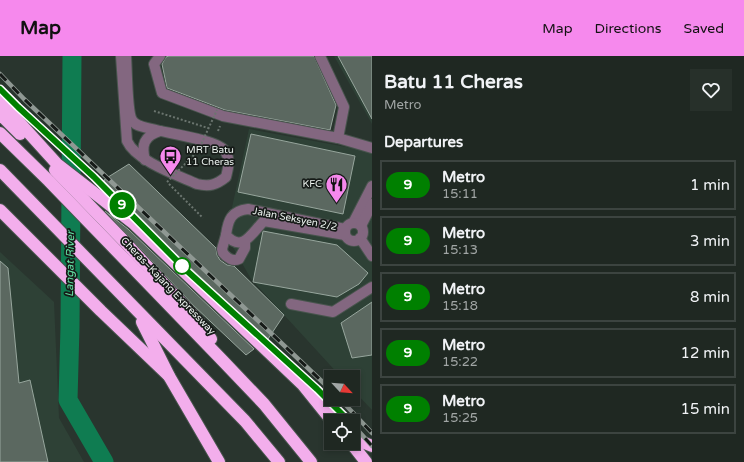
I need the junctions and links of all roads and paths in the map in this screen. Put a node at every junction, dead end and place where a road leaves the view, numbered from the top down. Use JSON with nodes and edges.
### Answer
{"nodes":[{"id":1,"x":121,"y":56,"type":"edge"},
{"id":2,"x":126,"y":56,"type":"edge"},
{"id":3,"x":160,"y":56,"type":"edge"},
{"id":4,"x":320,"y":56,"type":"edge"},
{"id":5,"x":0,"y":101,"type":"edge"},
{"id":6,"x":217,"y":110,"type":"dead end"},
{"id":7,"x":154,"y":111,"type":"dead end"},
{"id":8,"x":0,"y":114,"type":"edge"},
{"id":9,"x":219,"y":126,"type":"dead end"},
{"id":10,"x":208,"y":128,"type":"junction"},
{"id":11,"x":160,"y":131,"type":"junction"},
{"id":12,"x":218,"y":131,"type":"dead end"},
{"id":13,"x":0,"y":133,"type":"edge"},
{"id":14,"x":338,"y":138,"type":"junction"},
{"id":15,"x":372,"y":148,"type":"edge"},
{"id":16,"x":145,"y":160,"type":"junction"},
{"id":17,"x":0,"y":170,"type":"edge"},
{"id":18,"x":372,"y":186,"type":"edge"},
{"id":19,"x":372,"y":204,"type":"edge"},
{"id":20,"x":0,"y":210,"type":"edge"},
{"id":21,"x":204,"y":218,"type":"dead end"},
{"id":22,"x":351,"y":228,"type":"junction"},
{"id":23,"x":226,"y":235,"type":"junction"},
{"id":24,"x":360,"y":238,"type":"junction"},
{"id":25,"x":245,"y":241,"type":"junction"},
{"id":26,"x":372,"y":256,"type":"edge"},
{"id":27,"x":372,"y":287,"type":"edge"},
{"id":28,"x":291,"y":304,"type":"dead end"},
{"id":29,"x":134,"y":308,"type":"junction"},
{"id":30,"x":223,"y":360,"type":"junction"},
{"id":31,"x":169,"y":376,"type":"junction"},
{"id":32,"x":303,"y":385,"type":"junction"},
{"id":33,"x":326,"y":414,"type":"edge"},
{"id":34,"x":336,"y":414,"type":"edge"},
{"id":35,"x":360,"y":440,"type":"edge"},
{"id":36,"x":372,"y":446,"type":"edge"},
{"id":37,"x":356,"y":450,"type":"edge"},
{"id":38,"x":219,"y":462,"type":"edge"},
{"id":39,"x":279,"y":462,"type":"edge"},
{"id":40,"x":311,"y":462,"type":"edge"},
{"id":41,"x":366,"y":462,"type":"edge"}],
"edges":[{"from":1,"to":16,"type":"street"},
{"from":2,"to":11,"type":"street"},
{"from":3,"to":14,"type":"street"},
{"from":4,"to":14,"type":"street"},
{"from":5,"to":32,"type":"highway"},
{"from":6,"to":10,"type":"path","bridge":true},
{"from":7,"to":10,"type":"path"},
{"from":8,"to":30,"type":"highway"},
{"from":9,"to":12,"type":"path"},
{"from":10,"to":21,"type":"path","bridge":true},
{"from":11,"to":16,"type":"street"},
{"from":11,"to":16,"type":"street"},
{"from":13,"to":30,"type":"highway","name":"Cheras–Kajang Expressway"},
{"from":14,"to":15,"type":"street"},
{"from":17,"to":29,"type":"highway"},
{"from":18,"to":22,"type":"street"},
{"from":19,"to":22,"type":"street"},
{"from":20,"to":31,"type":"highway"},
{"from":22,"to":23,"type":"street","name":"Jalan Seksyen 2/2"},
{"from":22,"to":24,"type":"street"},
{"from":22,"to":24,"type":"street"},
{"from":22,"to":25,"type":"street","name":"Jalan Seksyen 2/2"},
{"from":23,"to":25,"type":"street"},
{"from":23,"to":25,"type":"street","name":"Jalan Seksyen 2/2"},
{"from":24,"to":26,"type":"street"},
{"from":27,"to":28,"type":"street"},
{"from":29,"to":31,"type":"highway"},
{"from":29,"to":39,"type":"highway"},
{"from":30,"to":40,"type":"highway","name":"Cheras–Kajang Expressway"},
{"from":31,"to":38,"type":"highway"},
{"from":32,"to":33,"type":"highway"},
{"from":32,"to":34,"type":"highway"},
{"from":35,"to":36,"type":"highway"},
{"from":37,"to":41,"type":"highway"}]}
